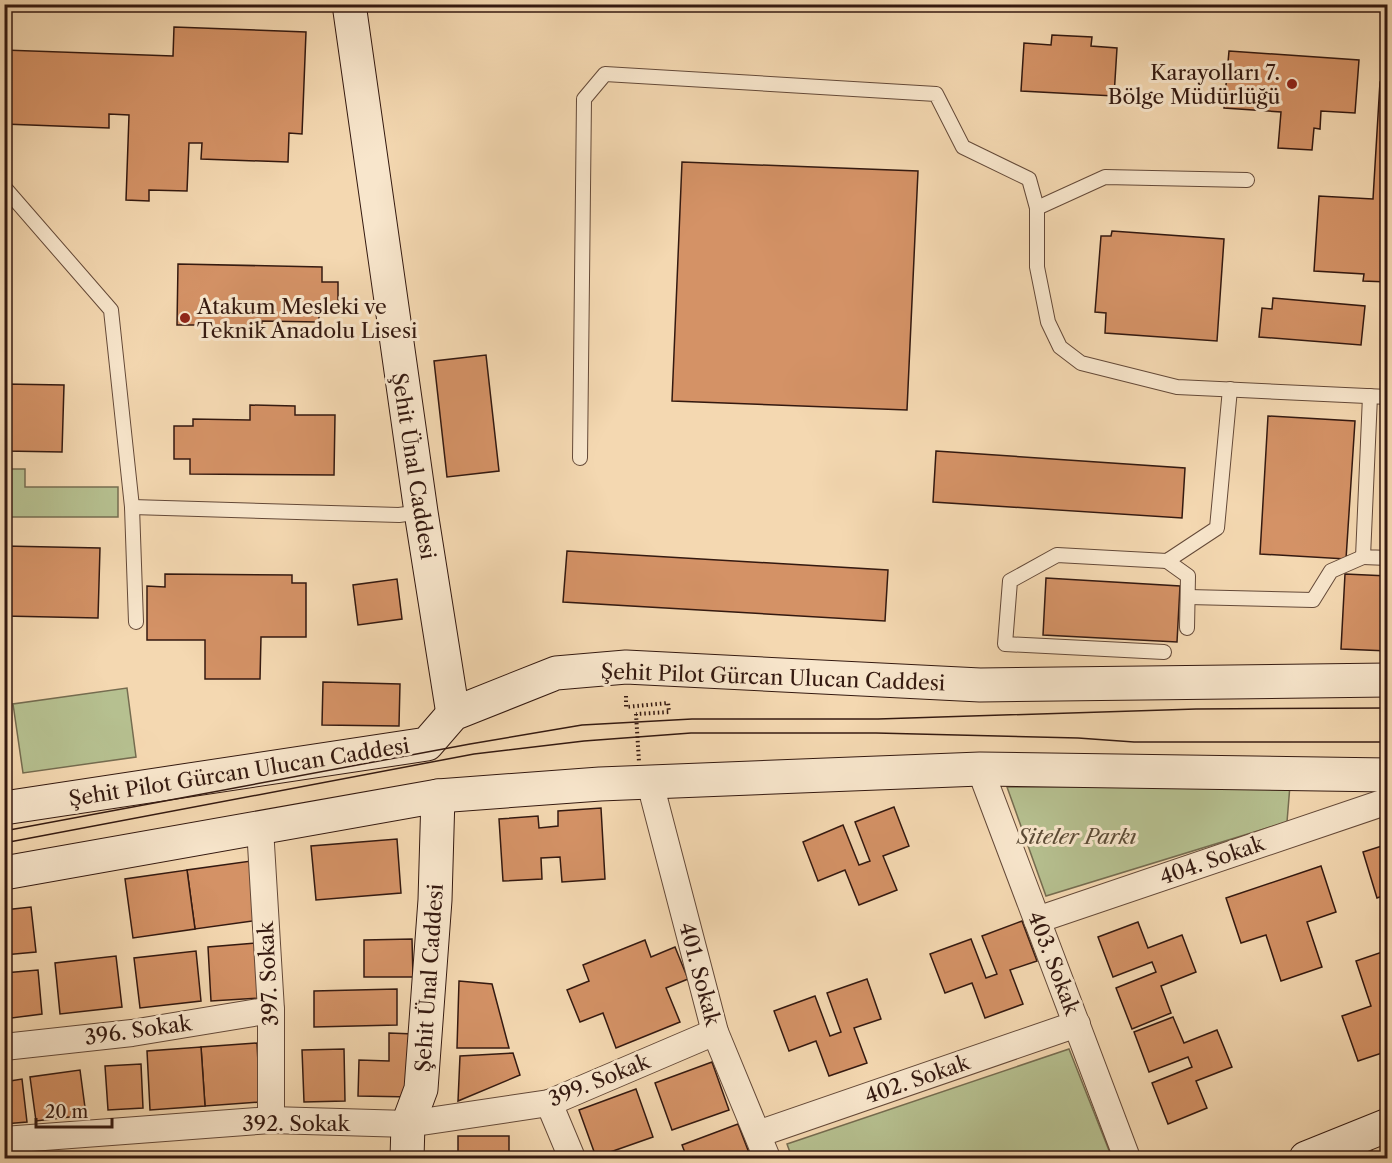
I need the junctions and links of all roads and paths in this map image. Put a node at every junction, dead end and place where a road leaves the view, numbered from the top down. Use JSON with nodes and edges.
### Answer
{"nodes":[{"id":1,"x":349,"y":4,"type":"edge"},
{"id":2,"x":1247,"y":180,"type":"dead end"},
{"id":3,"x":4,"y":187,"type":"edge"},
{"id":4,"x":1037,"y":208,"type":"junction"},
{"id":5,"x":1230,"y":389,"type":"junction"},
{"id":6,"x":1370,"y":396,"type":"junction"},
{"id":7,"x":1388,"y":397,"type":"edge"},
{"id":8,"x":580,"y":458,"type":"dead end"},
{"id":9,"x":132,"y":507,"type":"junction"},
{"id":10,"x":421,"y":512,"type":"junction"},
{"id":11,"x":1364,"y":557,"type":"junction"},
{"id":12,"x":1388,"y":558,"type":"edge"},
{"id":13,"x":1167,"y":561,"type":"junction"},
{"id":14,"x":1188,"y":597,"type":"junction"},
{"id":15,"x":136,"y":622,"type":"dead end"},
{"id":16,"x":1187,"y":628,"type":"dead end"},
{"id":17,"x":1164,"y":652,"type":"dead end"},
{"id":18,"x":1388,"y":680,"type":"edge"},
{"id":19,"x":626,"y":707,"type":"dead end"},
{"id":20,"x":453,"y":714,"type":"junction"},
{"id":21,"x":980,"y":768,"type":"junction"},
{"id":22,"x":645,"y":773,"type":"junction"},
{"id":23,"x":1388,"y":775,"type":"edge"},
{"id":24,"x":438,"y":796,"type":"junction"},
{"id":25,"x":1388,"y":801,"type":"edge"},
{"id":26,"x":4,"y":808,"type":"edge"},
{"id":27,"x":260,"y":828,"type":"junction"},
{"id":28,"x":4,"y":873,"type":"edge"},
{"id":29,"x":1037,"y":920,"type":"junction"},
{"id":30,"x":272,"y":1010,"type":"junction"},
{"id":31,"x":1077,"y":1024,"type":"junction"},
{"id":32,"x":715,"y":1032,"type":"junction"},
{"id":33,"x":4,"y":1047,"type":"edge"},
{"id":34,"x":549,"y":1103,"type":"junction"},
{"id":35,"x":272,"y":1120,"type":"junction"},
{"id":36,"x":408,"y":1124,"type":"junction"},
{"id":37,"x":1388,"y":1125,"type":"edge"},
{"id":38,"x":758,"y":1134,"type":"junction"},
{"id":39,"x":19,"y":1145,"type":"edge"},
{"id":40,"x":406,"y":1158,"type":"edge"},
{"id":41,"x":572,"y":1158,"type":"edge"},
{"id":42,"x":767,"y":1158,"type":"edge"},
{"id":43,"x":1127,"y":1158,"type":"edge"},
{"id":44,"x":1306,"y":1158,"type":"edge"}],
"edges":[{"from":1,"to":10,"type":"street","name":"Şehit Ünal Caddesi"},
{"from":2,"to":4,"type":"lane"},
{"from":3,"to":9,"type":"lane"},
{"from":4,"to":5,"type":"lane"},
{"from":4,"to":8,"type":"lane"},
{"from":5,"to":6,"type":"lane"},
{"from":5,"to":13,"type":"lane"},
{"from":6,"to":7,"type":"lane"},
{"from":6,"to":11,"type":"lane"},
{"from":9,"to":10,"type":"lane"},
{"from":9,"to":15,"type":"lane"},
{"from":10,"to":20,"type":"street","name":"Şehit Ünal Caddesi"},
{"from":11,"to":12,"type":"lane"},
{"from":11,"to":14,"type":"lane"},
{"from":13,"to":14,"type":"lane"},
{"from":13,"to":17,"type":"lane"},
{"from":14,"to":16,"type":"lane"},
{"from":18,"to":20,"type":"street","name":"Şehit Pilot Gürcan Ulucan Caddesi"},
{"from":19,"to":22,"type":"path","bridge":true},
{"from":20,"to":26,"type":"street","name":"Şehit Pilot Gürcan Ulucan Caddesi"},
{"from":21,"to":22,"type":"street"},
{"from":21,"to":23,"type":"street"},
{"from":21,"to":29,"type":"street","name":"403. Sokak"},
{"from":22,"to":24,"type":"street"},
{"from":22,"to":32,"type":"street","name":"401. Sokak"},
{"from":24,"to":27,"type":"street"},
{"from":24,"to":36,"type":"street","name":"Şehit Ünal Caddesi"},
{"from":25,"to":29,"type":"street","name":"404. Sokak"},
{"from":27,"to":28,"type":"street"},
{"from":27,"to":30,"type":"street","name":"397. Sokak"},
{"from":29,"to":31,"type":"street","name":"403. Sokak"},
{"from":30,"to":33,"type":"street","name":"396. Sokak"},
{"from":30,"to":35,"type":"street","name":"397. Sokak"},
{"from":31,"to":38,"type":"street","name":"402. Sokak"},
{"from":31,"to":43,"type":"street","name":"403. Sokak"},
{"from":32,"to":34,"type":"street","name":"399. Sokak"},
{"from":32,"to":38,"type":"street","name":"401. Sokak"},
{"from":34,"to":36,"type":"street","name":"399. Sokak"},
{"from":34,"to":41,"type":"street"},
{"from":35,"to":36,"type":"street","name":"392. Sokak"},
{"from":35,"to":39,"type":"street","name":"392. Sokak"},
{"from":36,"to":40,"type":"street","name":"Şehit Ünal Caddesi"},
{"from":37,"to":44,"type":"street"},
{"from":38,"to":42,"type":"street","name":"401. Sokak"}]}
